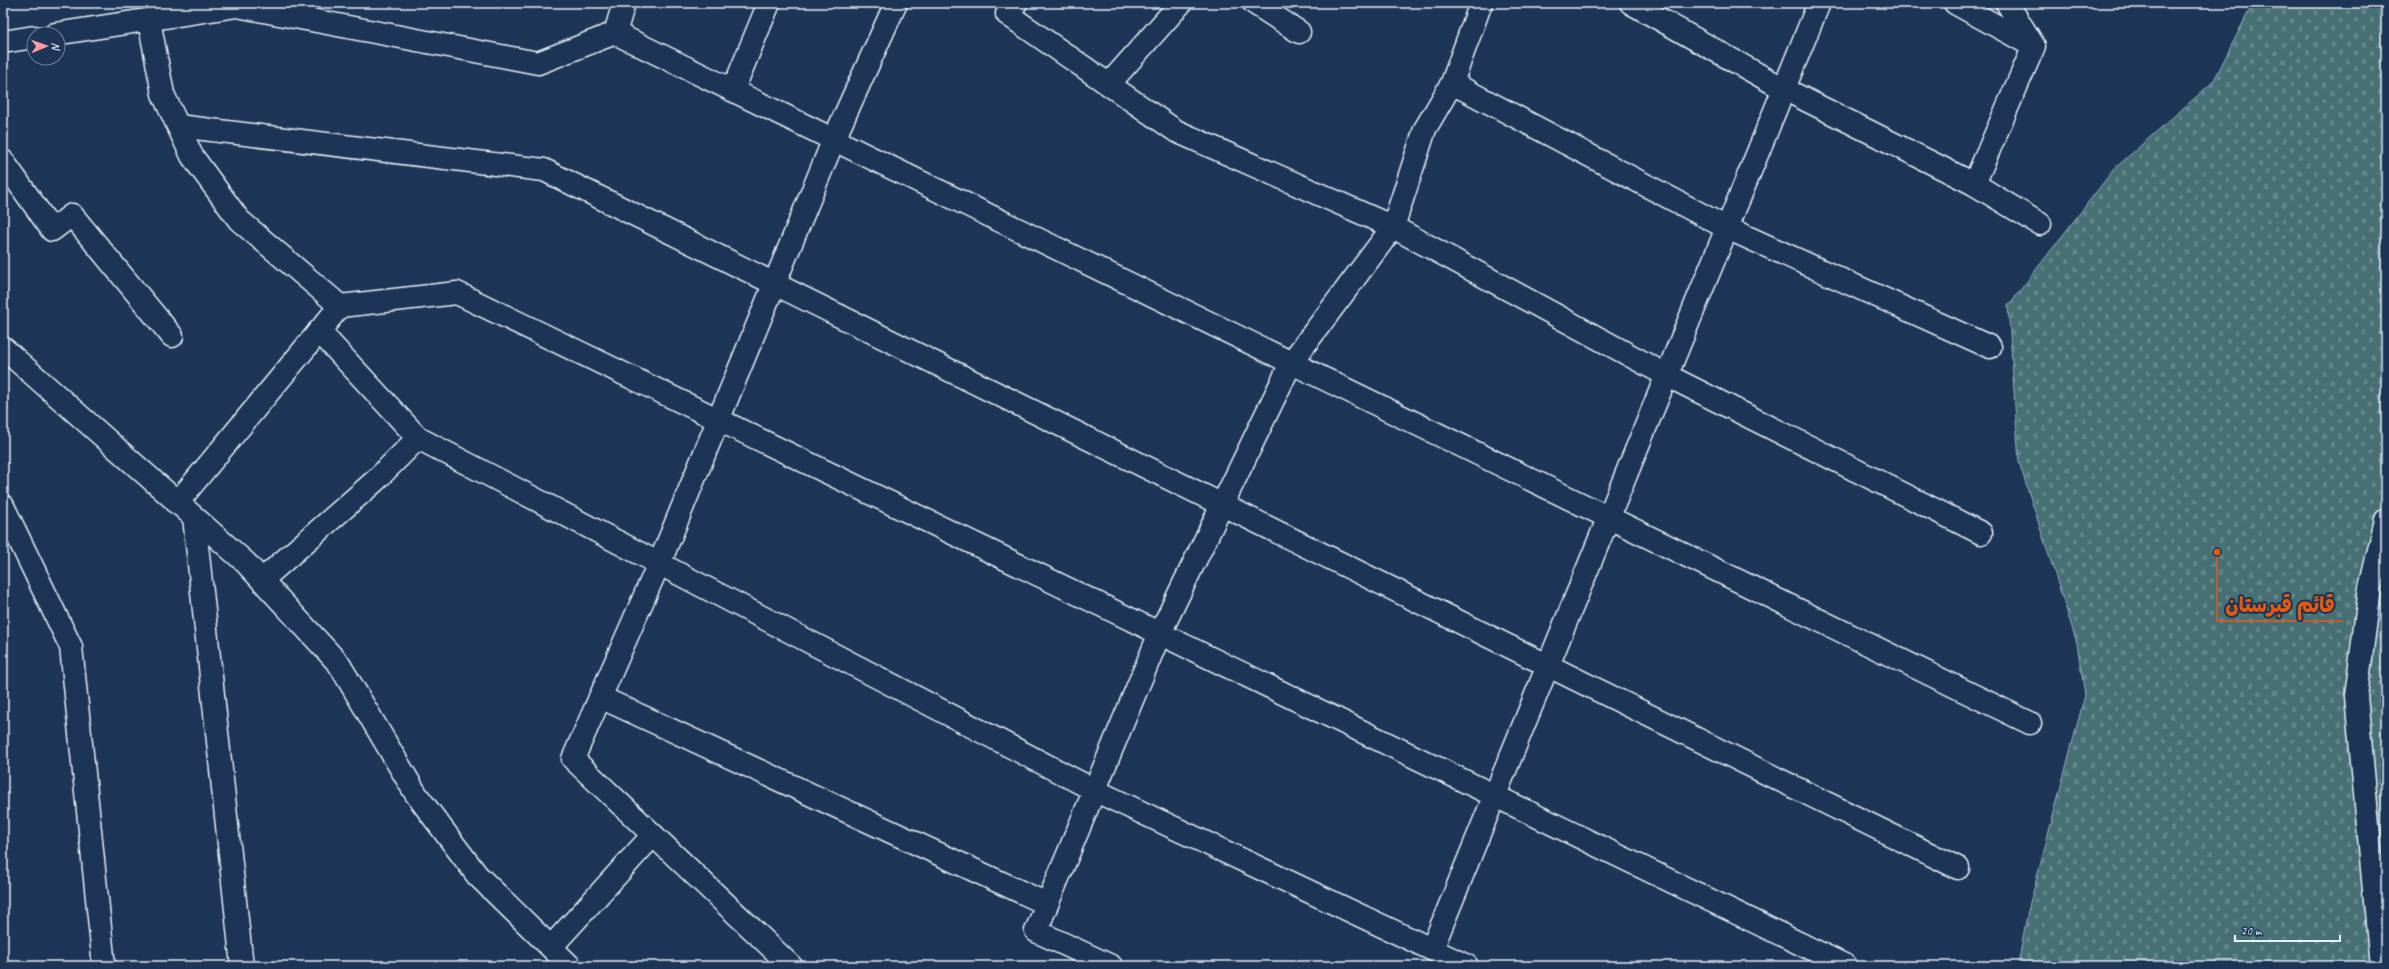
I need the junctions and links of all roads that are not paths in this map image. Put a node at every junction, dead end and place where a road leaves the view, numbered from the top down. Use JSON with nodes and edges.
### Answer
{"nodes":[{"id":1,"x":624,"y":3,"type":"edge"},
{"id":2,"x":769,"y":3,"type":"edge"},
{"id":3,"x":896,"y":3,"type":"edge"},
{"id":4,"x":1016,"y":3,"type":"edge"},
{"id":5,"x":1180,"y":3,"type":"edge"},
{"id":6,"x":1254,"y":3,"type":"edge"},
{"id":7,"x":1481,"y":3,"type":"edge"},
{"id":8,"x":1631,"y":3,"type":"edge"},
{"id":9,"x":1819,"y":3,"type":"edge"},
{"id":10,"x":1955,"y":3,"type":"edge"},
{"id":11,"x":2007,"y":3,"type":"edge"},
{"id":12,"x":238,"y":4,"type":"edge"},
{"id":13,"x":149,"y":20,"type":"junction"},
{"id":14,"x":66,"y":32,"type":"edge"},
{"id":15,"x":1299,"y":32,"type":"dead end"},
{"id":16,"x":615,"y":33,"type":"junction"},
{"id":17,"x":26,"y":38,"type":"edge"},
{"id":18,"x":3,"y":42,"type":"edge"},
{"id":19,"x":2034,"y":46,"type":"junction"},
{"id":20,"x":1452,"y":83,"type":"junction"},
{"id":21,"x":1109,"y":84,"type":"junction"},
{"id":22,"x":1784,"y":89,"type":"junction"},
{"id":23,"x":733,"y":90,"type":"junction"},
{"id":24,"x":178,"y":126,"type":"junction"},
{"id":25,"x":834,"y":139,"type":"junction"},
{"id":26,"x":3,"y":161,"type":"edge"},
{"id":27,"x":1974,"y":184,"type":"junction"},
{"id":28,"x":2040,"y":224,"type":"dead end"},
{"id":29,"x":1392,"y":227,"type":"junction"},
{"id":30,"x":1727,"y":228,"type":"junction"},
{"id":31,"x":775,"y":284,"type":"junction"},
{"id":32,"x":340,"y":306,"type":"junction"},
{"id":33,"x":319,"y":331,"type":"junction"},
{"id":34,"x":172,"y":336,"type":"dead end"},
{"id":35,"x":1990,"y":347,"type":"dead end"},
{"id":36,"x":3,"y":348,"type":"edge"},
{"id":37,"x":1291,"y":363,"type":"junction"},
{"id":38,"x":1666,"y":375,"type":"junction"},
{"id":39,"x":719,"y":419,"type":"junction"},
{"id":40,"x":418,"y":438,"type":"junction"},
{"id":41,"x":177,"y":503,"type":"junction"},
{"id":42,"x":1222,"y":505,"type":"junction"},
{"id":43,"x":3,"y":506,"type":"edge"},
{"id":44,"x":194,"y":517,"type":"junction"},
{"id":45,"x":1608,"y":517,"type":"junction"},
{"id":46,"x":2386,"y":520,"type":"edge"},
{"id":47,"x":1981,"y":533,"type":"dead end"},
{"id":48,"x":658,"y":563,"type":"junction"},
{"id":49,"x":262,"y":580,"type":"junction"},
{"id":50,"x":1160,"y":633,"type":"junction"},
{"id":51,"x":1548,"y":665,"type":"junction"},
{"id":52,"x":600,"y":697,"type":"junction"},
{"id":53,"x":2030,"y":723,"type":"dead end"},
{"id":54,"x":1094,"y":790,"type":"junction"},
{"id":55,"x":1495,"y":796,"type":"junction"},
{"id":56,"x":653,"y":835,"type":"junction"},
{"id":57,"x":1958,"y":868,"type":"dead end"},
{"id":58,"x":1047,"y":904,"type":"junction"},
{"id":59,"x":550,"y":947,"type":"junction"},
{"id":60,"x":1432,"y":950,"type":"junction"},
{"id":61,"x":104,"y":966,"type":"edge"},
{"id":62,"x":242,"y":966,"type":"edge"},
{"id":63,"x":570,"y":966,"type":"edge"},
{"id":64,"x":791,"y":966,"type":"edge"},
{"id":65,"x":1111,"y":966,"type":"edge"},
{"id":66,"x":1467,"y":966,"type":"edge"},
{"id":67,"x":1846,"y":966,"type":"edge"},
{"id":68,"x":2381,"y":966,"type":"edge"}],
"edges":[{"from":1,"to":16,"type":"street"},
{"from":2,"to":23,"type":"street"},
{"from":3,"to":25,"type":"street"},
{"from":4,"to":21,"type":"street"},
{"from":5,"to":21,"type":"street"},
{"from":6,"to":15,"type":"street"},
{"from":7,"to":20,"type":"street"},
{"from":8,"to":22,"type":"street"},
{"from":9,"to":22,"type":"street"},
{"from":10,"to":19,"type":"street"},
{"from":11,"to":19,"type":"street"},
{"from":12,"to":13,"type":"street"},
{"from":12,"to":16,"type":"street"},
{"from":13,"to":14,"type":"street"},
{"from":13,"to":24,"type":"street"},
{"from":16,"to":23,"type":"street"},
{"from":17,"to":18,"type":"street"},
{"from":19,"to":27,"type":"street"},
{"from":20,"to":29,"type":"street"},
{"from":20,"to":30,"type":"street"},
{"from":21,"to":29,"type":"street"},
{"from":22,"to":27,"type":"street"},
{"from":22,"to":30,"type":"street"},
{"from":23,"to":25,"type":"street"},
{"from":24,"to":31,"type":"street"},
{"from":24,"to":32,"type":"street"},
{"from":25,"to":31,"type":"street"},
{"from":25,"to":37,"type":"street"},
{"from":26,"to":34,"type":"street"},
{"from":27,"to":28,"type":"street"},
{"from":29,"to":37,"type":"street"},
{"from":29,"to":38,"type":"street"},
{"from":30,"to":35,"type":"street"},
{"from":30,"to":38,"type":"street"},
{"from":31,"to":39,"type":"street"},
{"from":31,"to":42,"type":"street"},
{"from":32,"to":33,"type":"street"},
{"from":32,"to":39,"type":"street"},
{"from":33,"to":40,"type":"street"},
{"from":33,"to":41,"type":"street"},
{"from":36,"to":41,"type":"street"},
{"from":37,"to":42,"type":"street"},
{"from":37,"to":45,"type":"street"},
{"from":38,"to":45,"type":"street"},
{"from":38,"to":47,"type":"street"},
{"from":39,"to":48,"type":"street"},
{"from":39,"to":50,"type":"street"},
{"from":40,"to":48,"type":"street"},
{"from":40,"to":49,"type":"street"},
{"from":41,"to":44,"type":"street"},
{"from":42,"to":50,"type":"street"},
{"from":42,"to":51,"type":"street"},
{"from":43,"to":61,"type":"street"},
{"from":44,"to":49,"type":"street"},
{"from":44,"to":62,"type":"street"},
{"from":45,"to":51,"type":"street"},
{"from":45,"to":53,"type":"street"},
{"from":46,"to":68,"type":"street"},
{"from":48,"to":52,"type":"street"},
{"from":48,"to":54,"type":"street"},
{"from":49,"to":59,"type":"street"},
{"from":50,"to":54,"type":"street"},
{"from":50,"to":55,"type":"street"},
{"from":51,"to":55,"type":"street"},
{"from":51,"to":57,"type":"street"},
{"from":52,"to":56,"type":"street"},
{"from":52,"to":58,"type":"street"},
{"from":54,"to":58,"type":"street"},
{"from":54,"to":60,"type":"street"},
{"from":55,"to":60,"type":"street"},
{"from":55,"to":67,"type":"street"},
{"from":56,"to":59,"type":"street"},
{"from":56,"to":64,"type":"street"},
{"from":58,"to":65,"type":"street"},
{"from":59,"to":63,"type":"street"},
{"from":60,"to":66,"type":"street"}]}
